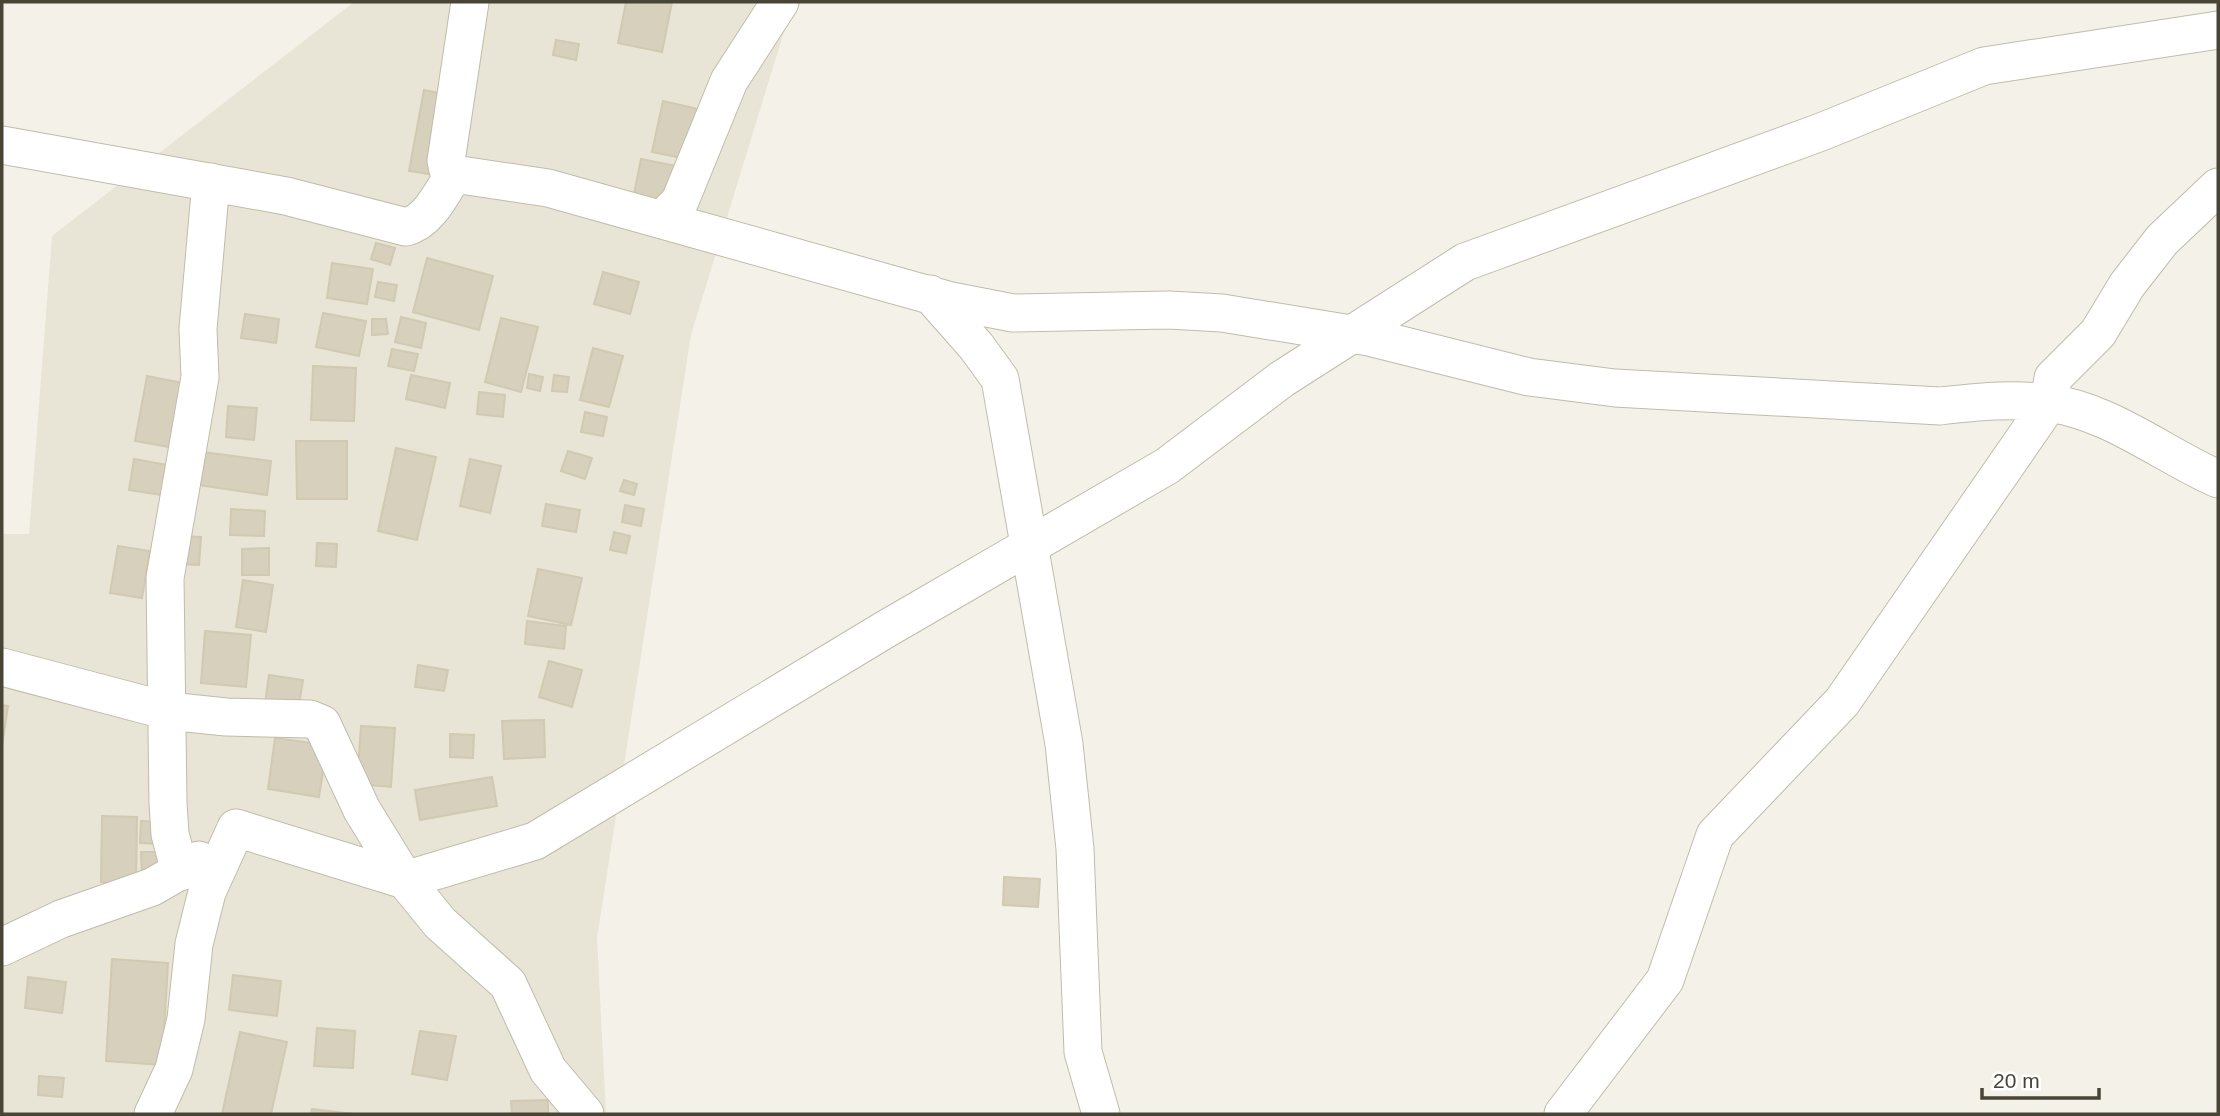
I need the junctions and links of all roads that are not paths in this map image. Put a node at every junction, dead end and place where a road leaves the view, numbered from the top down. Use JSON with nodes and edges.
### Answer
{"nodes":[{"id":1,"x":470,"y":2,"type":"edge"},
{"id":2,"x":780,"y":2,"type":"edge"},
{"id":3,"x":2218,"y":30,"type":"edge"},
{"id":4,"x":2,"y":145,"type":"edge"},
{"id":5,"x":454,"y":174,"type":"junction"},
{"id":6,"x":211,"y":182,"type":"junction"},
{"id":7,"x":2218,"y":187,"type":"edge"},
{"id":8,"x":663,"y":219,"type":"junction"},
{"id":9,"x":930,"y":294,"type":"junction"},
{"id":10,"x":1352,"y":334,"type":"junction"},
{"id":11,"x":2049,"y":402,"type":"junction"},
{"id":12,"x":2218,"y":479,"type":"edge"},
{"id":13,"x":1030,"y":545,"type":"junction"},
{"id":14,"x":2,"y":667,"type":"edge"},
{"id":15,"x":168,"y":711,"type":"junction"},
{"id":16,"x":236,"y":828,"type":"junction"},
{"id":17,"x":180,"y":873,"type":"junction"},
{"id":18,"x":405,"y":880,"type":"junction"},
{"id":19,"x":2,"y":947,"type":"edge"},
{"id":20,"x":153,"y":1114,"type":"edge"},
{"id":21,"x":585,"y":1114,"type":"edge"},
{"id":22,"x":1101,"y":1114,"type":"edge"},
{"id":23,"x":1563,"y":1114,"type":"edge"}],
"edges":[{"from":1,"to":5,"type":"street"},
{"from":2,"to":8,"type":"street"},
{"from":3,"to":10,"type":"street"},
{"from":4,"to":6,"type":"street"},
{"from":5,"to":6,"type":"street"},
{"from":5,"to":8,"type":"street"},
{"from":6,"to":15,"type":"street"},
{"from":7,"to":11,"type":"street"},
{"from":8,"to":9,"type":"street"},
{"from":9,"to":10,"type":"street"},
{"from":9,"to":13,"type":"street"},
{"from":10,"to":11,"type":"street"},
{"from":10,"to":13,"type":"street"},
{"from":11,"to":12,"type":"street"},
{"from":11,"to":23,"type":"street"},
{"from":13,"to":18,"type":"street"},
{"from":13,"to":22,"type":"street"},
{"from":14,"to":15,"type":"street"},
{"from":15,"to":17,"type":"street"},
{"from":15,"to":18,"type":"street"},
{"from":16,"to":17,"type":"street"},
{"from":16,"to":18,"type":"street"},
{"from":16,"to":20,"type":"street"},
{"from":17,"to":19,"type":"street"},
{"from":18,"to":21,"type":"street"}]}
